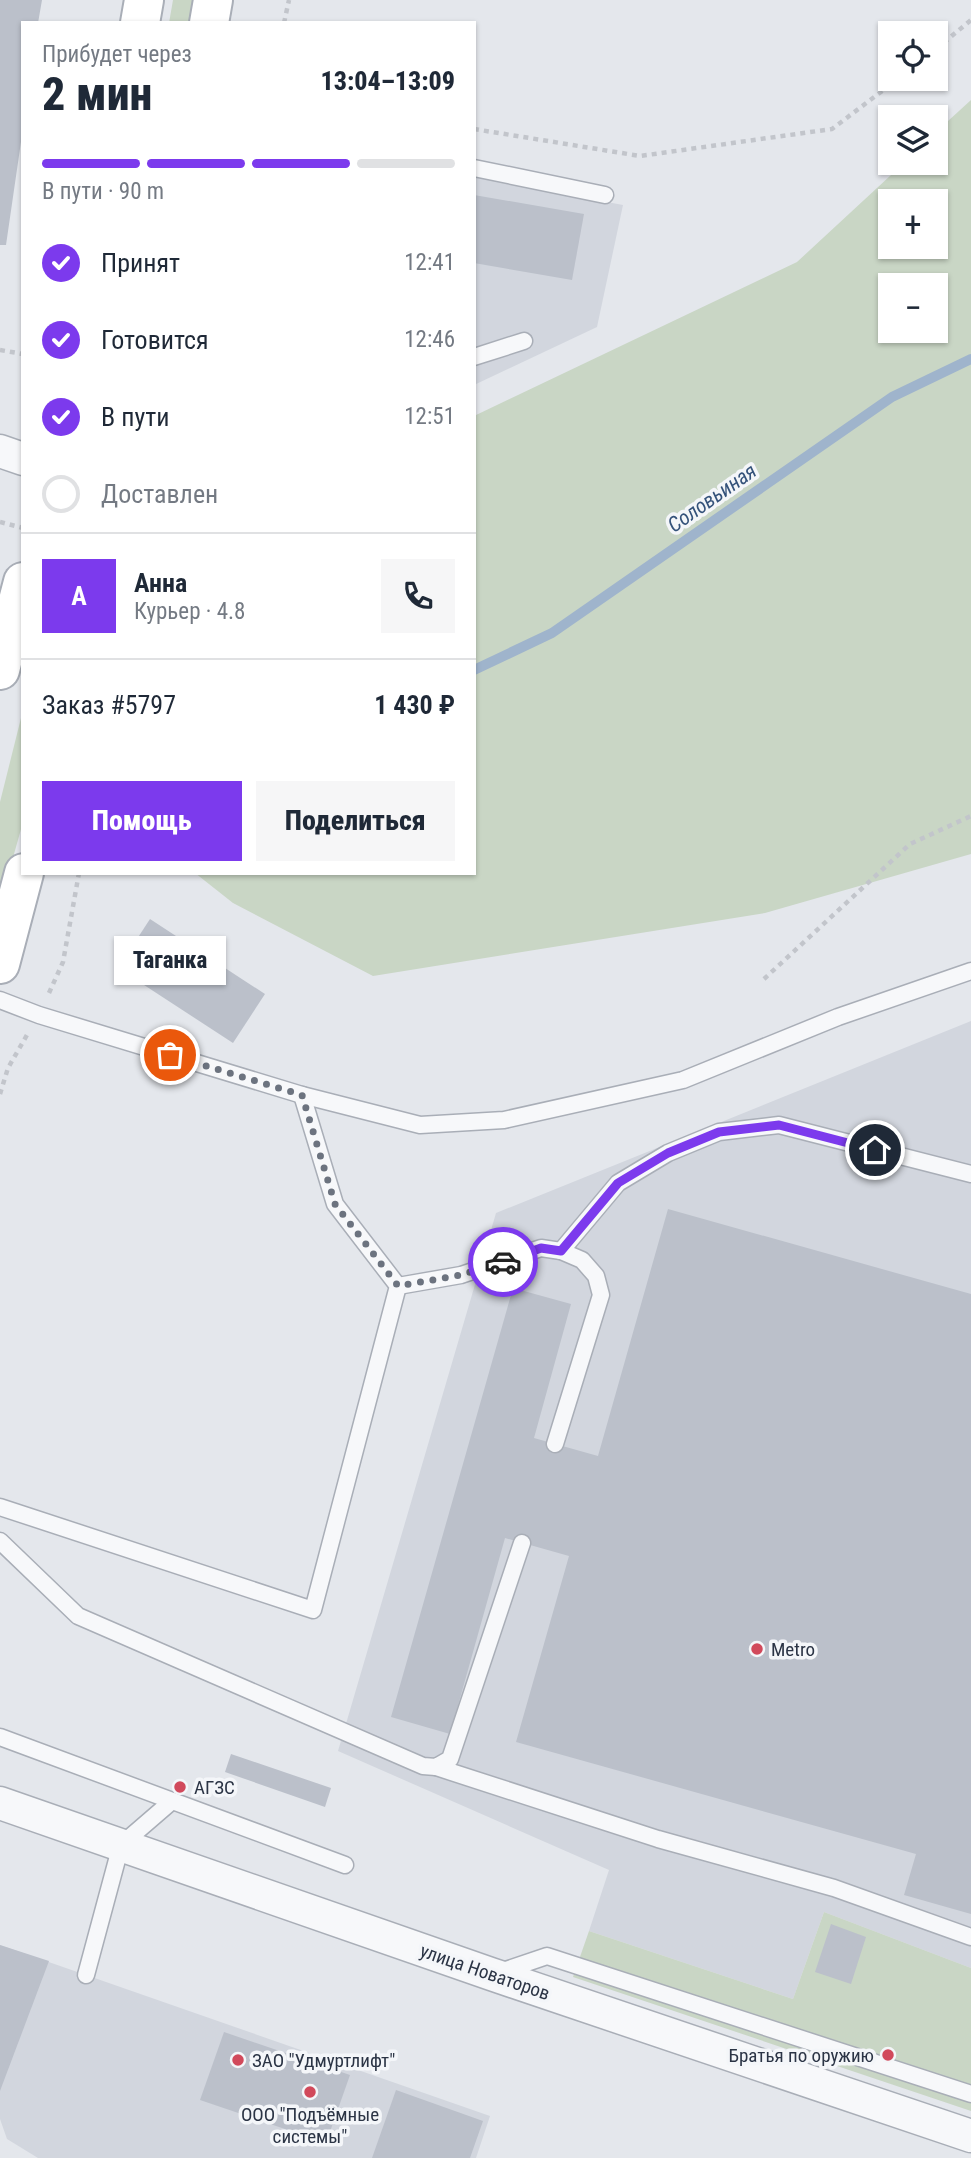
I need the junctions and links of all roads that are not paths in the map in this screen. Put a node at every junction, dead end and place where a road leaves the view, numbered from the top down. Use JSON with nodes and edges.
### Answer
{"nodes":[{"id":1,"x":144,"y":0,"type":"edge"},
{"id":2,"x":213,"y":0,"type":"edge"},
{"id":3,"x":139,"y":21,"type":"edge"},
{"id":4,"x":209,"y":21,"type":"edge"},
{"id":5,"x":476,"y":168,"type":"edge"},
{"id":6,"x":605,"y":195,"type":"dead end"},
{"id":7,"x":524,"y":341,"type":"dead end"},
{"id":8,"x":476,"y":357,"type":"edge"},
{"id":9,"x":0,"y":451,"type":"edge"},
{"id":10,"x":21,"y":458,"type":"edge"},
{"id":11,"x":21,"y":590,"type":"edge"},
{"id":12,"x":0,"y":670,"type":"edge"},
{"id":13,"x":23,"y":875,"type":"edge"},
{"id":14,"x":0,"y":964,"type":"edge"},
{"id":15,"x":971,"y":971,"type":"edge"},
{"id":16,"x":0,"y":1000,"type":"edge"},
{"id":17,"x":302,"y":1095,"type":"junction"},
{"id":18,"x":971,"y":1174,"type":"edge"},
{"id":19,"x":561,"y":1251,"type":"junction"},
{"id":20,"x":398,"y":1286,"type":"junction"},
{"id":21,"x":555,"y":1444,"type":"dead end"},
{"id":22,"x":0,"y":1507,"type":"edge"},
{"id":23,"x":0,"y":1541,"type":"edge"},
{"id":24,"x":522,"y":1543,"type":"dead end"},
{"id":25,"x":0,"y":1737,"type":"edge"},
{"id":26,"x":436,"y":1767,"type":"junction"},
{"id":27,"x":172,"y":1801,"type":"junction"},
{"id":28,"x":0,"y":1803,"type":"edge"},
{"id":29,"x":121,"y":1845,"type":"junction"},
{"id":30,"x":345,"y":1865,"type":"dead end"},
{"id":31,"x":971,"y":1937,"type":"edge"},
{"id":32,"x":491,"y":1974,"type":"junction"},
{"id":33,"x":86,"y":1975,"type":"dead end"},
{"id":34,"x":971,"y":2094,"type":"edge"},
{"id":35,"x":971,"y":2136,"type":"edge"}],
"edges":[{"from":1,"to":3,"type":"main road"},
{"from":2,"to":4,"type":"main road"},
{"from":5,"to":6,"type":"lane"},
{"from":7,"to":8,"type":"lane"},
{"from":9,"to":10,"type":"street"},
{"from":11,"to":12,"type":"main road"},
{"from":13,"to":14,"type":"main road"},
{"from":15,"to":17,"type":"lane"},
{"from":16,"to":17,"type":"lane"},
{"from":17,"to":20,"type":"lane"},
{"from":18,"to":19,"type":"lane"},
{"from":19,"to":20,"type":"lane"},
{"from":19,"to":21,"type":"lane"},
{"from":20,"to":22,"type":"lane"},
{"from":23,"to":26,"type":"lane"},
{"from":24,"to":26,"type":"lane"},
{"from":25,"to":27,"type":"lane"},
{"from":26,"to":31,"type":"lane"},
{"from":27,"to":29,"type":"lane"},
{"from":27,"to":30,"type":"lane"},
{"from":28,"to":29,"type":"street","name":"улица Новаторов"},
{"from":29,"to":32,"type":"street","name":"улица Новаторов"},
{"from":29,"to":33,"type":"lane"},
{"from":32,"to":34,"type":"lane"},
{"from":32,"to":35,"type":"street","name":"улица Новаторов"}]}
